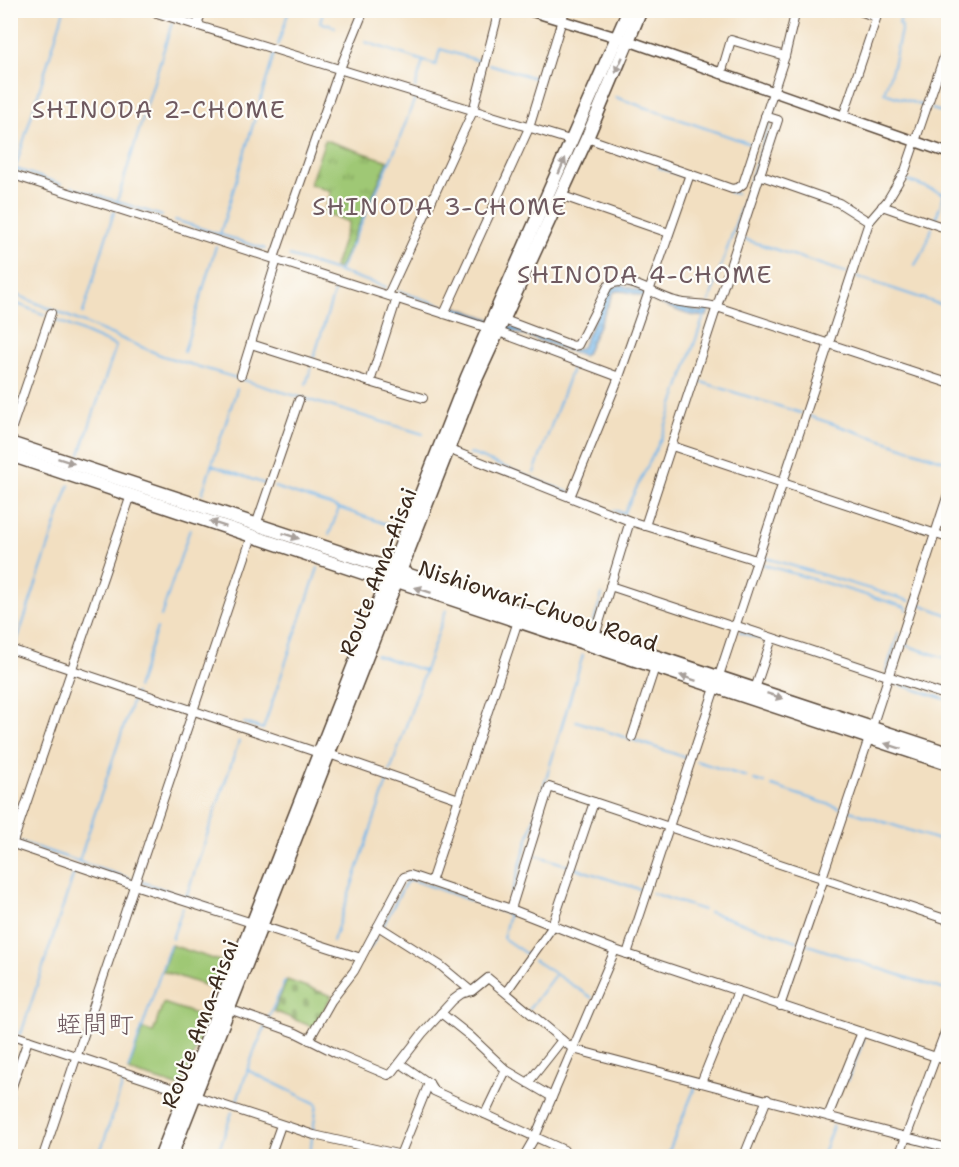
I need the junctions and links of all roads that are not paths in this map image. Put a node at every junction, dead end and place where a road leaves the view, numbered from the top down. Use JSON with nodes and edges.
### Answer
{"nodes":[{"id":1,"x":147,"y":10,"type":"edge"},
{"id":2,"x":202,"y":10,"type":"edge"},
{"id":3,"x":364,"y":10,"type":"edge"},
{"id":4,"x":499,"y":10,"type":"edge"},
{"id":5,"x":527,"y":10,"type":"edge"},
{"id":6,"x":565,"y":10,"type":"edge"},
{"id":7,"x":629,"y":10,"type":"edge"},
{"id":8,"x":641,"y":10,"type":"edge"},
{"id":9,"x":796,"y":10,"type":"edge"},
{"id":10,"x":856,"y":10,"type":"edge"},
{"id":11,"x":877,"y":14,"type":"edge"},
{"id":12,"x":561,"y":21,"type":"junction"},
{"id":13,"x":197,"y":26,"type":"junction"},
{"id":14,"x":623,"y":40,"type":"junction"},
{"id":15,"x":948,"y":45,"type":"edge"},
{"id":16,"x":785,"y":56,"type":"junction"},
{"id":17,"x":339,"y":71,"type":"junction"},
{"id":18,"x":721,"y":74,"type":"junction"},
{"id":19,"x":774,"y":92,"type":"junction"},
{"id":20,"x":473,"y":111,"type":"junction"},
{"id":21,"x":769,"y":117,"type":"junction"},
{"id":22,"x":843,"y":117,"type":"junction"},
{"id":23,"x":529,"y":128,"type":"junction"},
{"id":24,"x":587,"y":138,"type":"junction"},
{"id":25,"x":573,"y":141,"type":"junction"},
{"id":26,"x":916,"y":142,"type":"junction"},
{"id":27,"x":948,"y":153,"type":"edge"},
{"id":28,"x":10,"y":174,"type":"edge"},
{"id":29,"x":690,"y":174,"type":"junction"},
{"id":30,"x":759,"y":175,"type":"junction"},
{"id":31,"x":560,"y":195,"type":"junction"},
{"id":32,"x":882,"y":206,"type":"junction"},
{"id":33,"x":869,"y":222,"type":"junction"},
{"id":34,"x":948,"y":229,"type":"edge"},
{"id":35,"x":669,"y":233,"type":"junction"},
{"id":36,"x":275,"y":259,"type":"junction"},
{"id":37,"x":648,"y":295,"type":"junction"},
{"id":38,"x":393,"y":297,"type":"junction"},
{"id":39,"x":712,"y":306,"type":"junction"},
{"id":40,"x":51,"y":313,"type":"dead end"},
{"id":41,"x":444,"y":314,"type":"junction"},
{"id":42,"x":496,"y":323,"type":"junction"},
{"id":43,"x":251,"y":344,"type":"junction"},
{"id":44,"x":829,"y":344,"type":"junction"},
{"id":45,"x":241,"y":375,"type":"dead end"},
{"id":46,"x":619,"y":377,"type":"junction"},
{"id":47,"x":370,"y":382,"type":"junction"},
{"id":48,"x":948,"y":383,"type":"edge"},
{"id":49,"x":423,"y":398,"type":"dead end"},
{"id":50,"x":299,"y":400,"type":"dead end"},
{"id":51,"x":10,"y":433,"type":"edge"},
{"id":52,"x":10,"y":443,"type":"edge"},
{"id":53,"x":672,"y":446,"type":"junction"},
{"id":54,"x":448,"y":449,"type":"junction"},
{"id":55,"x":10,"y":456,"type":"edge"},
{"id":56,"x":783,"y":483,"type":"junction"},
{"id":57,"x":948,"y":494,"type":"edge"},
{"id":58,"x":131,"y":495,"type":"junction"},
{"id":59,"x":570,"y":497,"type":"junction"},
{"id":60,"x":630,"y":521,"type":"junction"},
{"id":61,"x":645,"y":526,"type":"junction"},
{"id":62,"x":254,"y":530,"type":"junction"},
{"id":63,"x":935,"y":534,"type":"junction"},
{"id":64,"x":948,"y":538,"type":"edge"},
{"id":65,"x":756,"y":560,"type":"junction"},
{"id":66,"x":394,"y":576,"type":"junction"},
{"id":67,"x":610,"y":586,"type":"junction"},
{"id":68,"x":518,"y":621,"type":"junction"},
{"id":69,"x":734,"y":626,"type":"junction"},
{"id":70,"x":595,"y":636,"type":"junction"},
{"id":71,"x":772,"y":638,"type":"junction"},
{"id":72,"x":10,"y":649,"type":"edge"},
{"id":73,"x":655,"y":667,"type":"junction"},
{"id":74,"x":72,"y":669,"type":"junction"},
{"id":75,"x":889,"y":676,"type":"junction"},
{"id":76,"x":716,"y":682,"type":"junction"},
{"id":77,"x":755,"y":689,"type":"junction"},
{"id":78,"x":948,"y":696,"type":"edge"},
{"id":79,"x":193,"y":710,"type":"junction"},
{"id":80,"x":870,"y":733,"type":"junction"},
{"id":81,"x":632,"y":737,"type":"dead end"},
{"id":82,"x":324,"y":753,"type":"junction"},
{"id":83,"x":948,"y":753,"type":"edge"},
{"id":84,"x":948,"y":764,"type":"edge"},
{"id":85,"x":459,"y":799,"type":"junction"},
{"id":86,"x":594,"y":802,"type":"junction"},
{"id":87,"x":670,"y":827,"type":"junction"},
{"id":88,"x":11,"y":846,"type":"edge"},
{"id":89,"x":823,"y":878,"type":"junction"},
{"id":90,"x":431,"y":882,"type":"junction"},
{"id":91,"x":134,"y":885,"type":"junction"},
{"id":92,"x":511,"y":909,"type":"junction"},
{"id":93,"x":948,"y":920,"type":"edge"},
{"id":94,"x":257,"y":924,"type":"junction"},
{"id":95,"x":378,"y":926,"type":"junction"},
{"id":96,"x":553,"y":926,"type":"junction"},
{"id":97,"x":615,"y":951,"type":"junction"},
{"id":98,"x":627,"y":954,"type":"junction"},
{"id":99,"x":361,"y":958,"type":"junction"},
{"id":100,"x":471,"y":991,"type":"junction"},
{"id":101,"x":738,"y":991,"type":"junction"},
{"id":102,"x":506,"y":992,"type":"junction"},
{"id":103,"x":780,"y":1006,"type":"junction"},
{"id":104,"x":229,"y":1009,"type":"junction"},
{"id":105,"x":441,"y":1012,"type":"junction"},
{"id":106,"x":948,"y":1024,"type":"edge"},
{"id":107,"x":862,"y":1032,"type":"junction"},
{"id":108,"x":10,"y":1034,"type":"edge"},
{"id":109,"x":28,"y":1040,"type":"junction"},
{"id":110,"x":309,"y":1040,"type":"junction"},
{"id":111,"x":562,"y":1040,"type":"junction"},
{"id":112,"x":573,"y":1049,"type":"junction"},
{"id":113,"x":77,"y":1057,"type":"junction"},
{"id":114,"x":938,"y":1057,"type":"junction"},
{"id":115,"x":948,"y":1061,"type":"edge"},
{"id":116,"x":400,"y":1063,"type":"junction"},
{"id":117,"x":506,"y":1070,"type":"junction"},
{"id":118,"x":429,"y":1083,"type":"junction"},
{"id":119,"x":528,"y":1083,"type":"junction"},
{"id":120,"x":701,"y":1083,"type":"junction"},
{"id":121,"x":10,"y":1092,"type":"edge"},
{"id":122,"x":190,"y":1094,"type":"junction"},
{"id":123,"x":552,"y":1097,"type":"junction"},
{"id":124,"x":767,"y":1100,"type":"junction"},
{"id":125,"x":485,"y":1114,"type":"junction"},
{"id":126,"x":828,"y":1116,"type":"junction"},
{"id":127,"x":281,"y":1125,"type":"junction"},
{"id":128,"x":535,"y":1137,"type":"junction"},
{"id":129,"x":907,"y":1137,"type":"junction"},
{"id":130,"x":948,"y":1148,"type":"edge"},
{"id":131,"x":43,"y":1156,"type":"edge"},
{"id":132,"x":161,"y":1156,"type":"edge"},
{"id":133,"x":171,"y":1156,"type":"edge"},
{"id":134,"x":270,"y":1156,"type":"edge"},
{"id":135,"x":403,"y":1156,"type":"edge"},
{"id":136,"x":524,"y":1156,"type":"edge"},
{"id":137,"x":564,"y":1156,"type":"edge"},
{"id":138,"x":591,"y":1156,"type":"edge"},
{"id":139,"x":744,"y":1156,"type":"edge"},
{"id":140,"x":899,"y":1156,"type":"edge"}],
"edges":[{"from":1,"to":13,"type":"street"},
{"from":2,"to":13,"type":"street"},
{"from":3,"to":17,"type":"street"},
{"from":4,"to":20,"type":"street"},
{"from":5,"to":12,"type":"street"},
{"from":6,"to":12,"type":"street"},
{"from":7,"to":14,"type":"main road","name":"Route Ama-Aisai"},
{"from":8,"to":14,"type":"main road","name":"Route Ama-Aisai"},
{"from":9,"to":16,"type":"street"},
{"from":10,"to":11,"type":"street"},
{"from":11,"to":22,"type":"street"},
{"from":12,"to":14,"type":"street"},
{"from":12,"to":23,"type":"street"},
{"from":13,"to":17,"type":"street"},
{"from":14,"to":18,"type":"street"},
{"from":14,"to":24,"type":"main road","name":"Route Ama-Aisai","one_way":true},
{"from":14,"to":25,"type":"main road","name":"Route Ama-Aisai"},
{"from":15,"to":26,"type":"street"},
{"from":16,"to":18,"type":"street"},
{"from":16,"to":19,"type":"street"},
{"from":17,"to":20,"type":"street"},
{"from":17,"to":36,"type":"street"},
{"from":18,"to":19,"type":"street"},
{"from":19,"to":21,"type":"street"},
{"from":19,"to":22,"type":"street"},
{"from":20,"to":23,"type":"street"},
{"from":20,"to":38,"type":"street"},
{"from":21,"to":29,"type":"street"},
{"from":21,"to":30,"type":"street"},
{"from":22,"to":26,"type":"street"},
{"from":23,"to":25,"type":"street"},
{"from":23,"to":41,"type":"street"},
{"from":24,"to":29,"type":"street"},
{"from":24,"to":31,"type":"main road","name":"Route Ama-Aisai"},
{"from":42,"to":25,"type":"main road","name":"Route Ama-Aisai","one_way":true},
{"from":26,"to":27,"type":"street"},
{"from":26,"to":32,"type":"street"},
{"from":28,"to":36,"type":"street"},
{"from":29,"to":35,"type":"street"},
{"from":30,"to":33,"type":"street"},
{"from":30,"to":39,"type":"street"},
{"from":31,"to":35,"type":"street"},
{"from":31,"to":42,"type":"main road","name":"Route Ama-Aisai"},
{"from":32,"to":33,"type":"street"},
{"from":32,"to":34,"type":"street"},
{"from":33,"to":44,"type":"street"},
{"from":35,"to":37,"type":"street"},
{"from":36,"to":38,"type":"street"},
{"from":36,"to":43,"type":"street"},
{"from":37,"to":39,"type":"street"},
{"from":37,"to":42,"type":"street"},
{"from":37,"to":46,"type":"street"},
{"from":38,"to":41,"type":"street"},
{"from":38,"to":47,"type":"street"},
{"from":39,"to":44,"type":"street"},
{"from":39,"to":53,"type":"street"},
{"from":40,"to":51,"type":"street"},
{"from":41,"to":42,"type":"street"},
{"from":42,"to":46,"type":"street"},
{"from":42,"to":54,"type":"main road","name":"Route Ama-Aisai"},
{"from":42,"to":66,"type":"main road","name":"Route Ama-Aisai"},
{"from":43,"to":45,"type":"street"},
{"from":43,"to":47,"type":"street"},
{"from":44,"to":48,"type":"street"},
{"from":44,"to":56,"type":"street"},
{"from":46,"to":59,"type":"street"},
{"from":47,"to":49,"type":"street"},
{"from":50,"to":62,"type":"street"},
{"from":52,"to":62,"type":"main road","name":"Nishiowari-Chuou Road","one_way":true},
{"from":53,"to":56,"type":"street"},
{"from":53,"to":61,"type":"street"},
{"from":54,"to":59,"type":"street"},
{"from":54,"to":66,"type":"main road","name":"Route Ama-Aisai"},
{"from":55,"to":58,"type":"main road","name":"Nishiowari-Chuou Road"},
{"from":56,"to":63,"type":"street"},
{"from":56,"to":65,"type":"street"},
{"from":57,"to":63,"type":"street"},
{"from":62,"to":58,"type":"main road","name":"Nishiowari-Chuou Road","one_way":true},
{"from":58,"to":74,"type":"street"},
{"from":59,"to":60,"type":"street"},
{"from":60,"to":61,"type":"street"},
{"from":60,"to":67,"type":"street"},
{"from":61,"to":65,"type":"street"},
{"from":62,"to":66,"type":"main road","name":"Nishiowari-Chuou Road"},
{"from":62,"to":79,"type":"street"},
{"from":63,"to":64,"type":"street"},
{"from":63,"to":75,"type":"street"},
{"from":65,"to":69,"type":"street"},
{"from":68,"to":66,"type":"main road","name":"Nishiowari-Chuou Road","one_way":true},
{"from":66,"to":70,"type":"main road","name":"Nishiowari-Chuou Road"},
{"from":66,"to":82,"type":"main road","name":"Route Ama-Aisai"},
{"from":67,"to":69,"type":"street"},
{"from":67,"to":70,"type":"street"},
{"from":68,"to":73,"type":"main road","name":"Nishiowari-Chuou Road"},
{"from":68,"to":85,"type":"street"},
{"from":69,"to":71,"type":"street"},
{"from":69,"to":76,"type":"street"},
{"from":70,"to":76,"type":"main road","name":"Nishiowari-Chuou Road"},
{"from":71,"to":75,"type":"street"},
{"from":71,"to":77,"type":"street"},
{"from":72,"to":74,"type":"street"},
{"from":76,"to":73,"type":"main road","name":"Nishiowari-Chuou Road","one_way":true},
{"from":73,"to":81,"type":"street"},
{"from":74,"to":79,"type":"street"},
{"from":74,"to":88,"type":"street"},
{"from":75,"to":78,"type":"street"},
{"from":75,"to":80,"type":"street"},
{"from":76,"to":77,"type":"main road","name":"Nishiowari-Chuou Road"},
{"from":76,"to":80,"type":"main road","name":"Nishiowari-Chuou Road"},
{"from":76,"to":87,"type":"street"},
{"from":77,"to":80,"type":"main road","name":"Nishiowari-Chuou Road","one_way":true},
{"from":79,"to":82,"type":"street"},
{"from":79,"to":91,"type":"street"},
{"from":80,"to":83,"type":"main road","name":"Nishiowari-Chuou Road"},
{"from":84,"to":80,"type":"main road","name":"Nishiowari-Chuou Road","one_way":true},
{"from":80,"to":89,"type":"street"},
{"from":82,"to":85,"type":"street"},
{"from":82,"to":94,"type":"main road","name":"Route Ama-Aisai"},
{"from":85,"to":90,"type":"street"},
{"from":86,"to":87,"type":"street"},
{"from":86,"to":92,"type":"street"},
{"from":86,"to":96,"type":"street"},
{"from":87,"to":89,"type":"street"},
{"from":87,"to":98,"type":"street"},
{"from":88,"to":91,"type":"street"},
{"from":89,"to":93,"type":"street"},
{"from":89,"to":103,"type":"street"},
{"from":90,"to":92,"type":"street"},
{"from":90,"to":95,"type":"street"},
{"from":91,"to":94,"type":"street"},
{"from":91,"to":113,"type":"street"},
{"from":92,"to":96,"type":"street"},
{"from":94,"to":99,"type":"street"},
{"from":94,"to":104,"type":"main road","name":"Route Ama-Aisai"},
{"from":94,"to":122,"type":"main road","name":"Route Ama-Aisai"},
{"from":95,"to":99,"type":"street"},
{"from":95,"to":100,"type":"street"},
{"from":96,"to":97,"type":"street"},
{"from":96,"to":102,"type":"street"},
{"from":97,"to":98,"type":"street"},
{"from":97,"to":112,"type":"street"},
{"from":98,"to":101,"type":"street"},
{"from":99,"to":110,"type":"street"},
{"from":100,"to":102,"type":"street"},
{"from":100,"to":105,"type":"street"},
{"from":101,"to":103,"type":"street"},
{"from":101,"to":120,"type":"street"},
{"from":102,"to":111,"type":"street"},
{"from":103,"to":107,"type":"street"},
{"from":104,"to":110,"type":"street"},
{"from":104,"to":122,"type":"main road","name":"Route Ama-Aisai"},
{"from":105,"to":116,"type":"street"},
{"from":105,"to":117,"type":"street"},
{"from":106,"to":114,"type":"street"},
{"from":107,"to":114,"type":"street"},
{"from":107,"to":126,"type":"street"},
{"from":108,"to":109,"type":"street"},
{"from":109,"to":113,"type":"street"},
{"from":109,"to":121,"type":"street"},
{"from":110,"to":116,"type":"street"},
{"from":111,"to":112,"type":"street"},
{"from":111,"to":119,"type":"street"},
{"from":112,"to":120,"type":"street"},
{"from":112,"to":123,"type":"street"},
{"from":113,"to":122,"type":"street"},
{"from":113,"to":131,"type":"street"},
{"from":114,"to":115,"type":"street"},
{"from":114,"to":129,"type":"street"},
{"from":116,"to":118,"type":"street"},
{"from":117,"to":119,"type":"street"},
{"from":117,"to":125,"type":"street"},
{"from":118,"to":125,"type":"street"},
{"from":118,"to":135,"type":"street"},
{"from":119,"to":123,"type":"street"},
{"from":120,"to":124,"type":"street"},
{"from":122,"to":127,"type":"street"},
{"from":122,"to":132,"type":"main road","name":"Route Ama-Aisai"},
{"from":122,"to":133,"type":"main road","name":"Route Ama-Aisai"},
{"from":123,"to":128,"type":"street"},
{"from":124,"to":126,"type":"street"},
{"from":124,"to":139,"type":"street"},
{"from":125,"to":128,"type":"street"},
{"from":126,"to":129,"type":"street"},
{"from":127,"to":134,"type":"street"},
{"from":127,"to":135,"type":"street"},
{"from":128,"to":136,"type":"street"},
{"from":128,"to":137,"type":"street"},
{"from":129,"to":130,"type":"street"},
{"from":129,"to":140,"type":"street"},
{"from":137,"to":138,"type":"street"}]}
